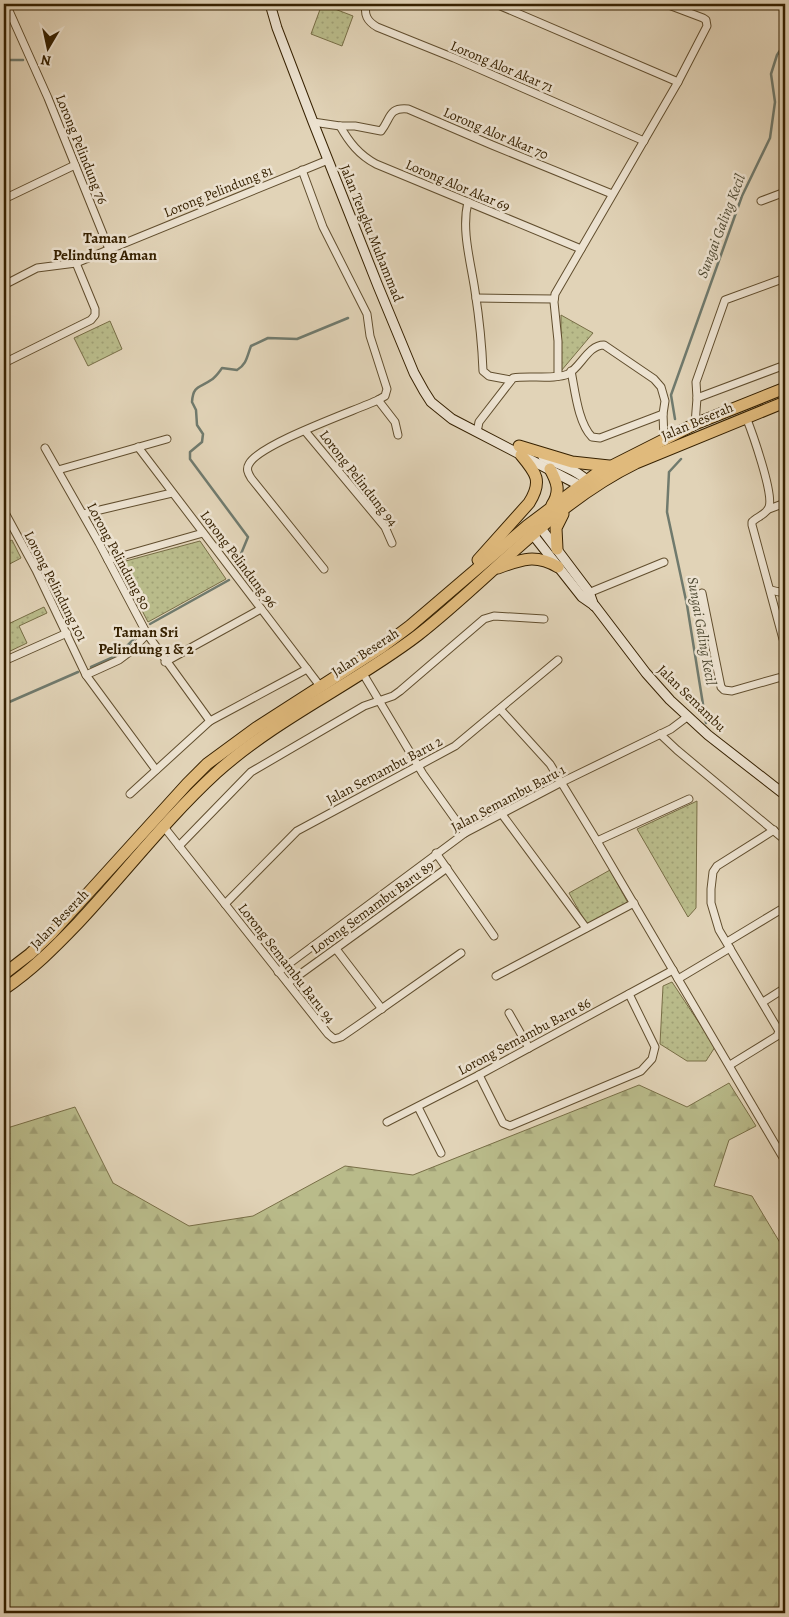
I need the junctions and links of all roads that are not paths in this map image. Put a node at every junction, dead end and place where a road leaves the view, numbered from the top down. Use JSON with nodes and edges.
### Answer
{"nodes":[{"id":1,"x":6,"y":4,"type":"edge"},
{"id":2,"x":270,"y":4,"type":"edge"},
{"id":3,"x":366,"y":4,"type":"edge"},
{"id":4,"x":496,"y":4,"type":"edge"},
{"id":5,"x":666,"y":4,"type":"edge"},
{"id":6,"x":678,"y":82,"type":"junction"},
{"id":7,"x":313,"y":122,"type":"junction"},
{"id":8,"x":340,"y":126,"type":"junction"},
{"id":9,"x":644,"y":141,"type":"junction"},
{"id":10,"x":328,"y":160,"type":"junction"},
{"id":11,"x":75,"y":165,"type":"junction"},
{"id":12,"x":302,"y":170,"type":"junction"},
{"id":13,"x":4,"y":189,"type":"edge"},
{"id":14,"x":785,"y":192,"type":"edge"},
{"id":15,"x":612,"y":194,"type":"junction"},
{"id":16,"x":6,"y":198,"type":"edge"},
{"id":17,"x":761,"y":201,"type":"dead end"},
{"id":18,"x":468,"y":202,"type":"junction"},
{"id":19,"x":109,"y":249,"type":"junction"},
{"id":20,"x":581,"y":249,"type":"junction"},
{"id":21,"x":76,"y":263,"type":"junction"},
{"id":22,"x":785,"y":278,"type":"edge"},
{"id":23,"x":4,"y":285,"type":"edge"},
{"id":24,"x":476,"y":298,"type":"junction"},
{"id":25,"x":554,"y":299,"type":"junction"},
{"id":26,"x":4,"y":363,"type":"edge"},
{"id":27,"x":785,"y":365,"type":"edge"},
{"id":28,"x":571,"y":371,"type":"junction"},
{"id":29,"x":558,"y":376,"type":"junction"},
{"id":30,"x":511,"y":380,"type":"junction"},
{"id":31,"x":785,"y":388,"type":"edge"},
{"id":32,"x":697,"y":398,"type":"junction"},
{"id":33,"x":378,"y":400,"type":"junction"},
{"id":34,"x":785,"y":402,"type":"edge"},
{"id":35,"x":663,"y":414,"type":"junction"},
{"id":36,"x":746,"y":417,"type":"junction"},
{"id":37,"x":695,"y":424,"type":"junction"},
{"id":38,"x":305,"y":431,"type":"junction"},
{"id":39,"x":476,"y":432,"type":"junction"},
{"id":40,"x":398,"y":435,"type":"dead end"},
{"id":41,"x":167,"y":440,"type":"dead end"},
{"id":42,"x":664,"y":440,"type":"junction"},
{"id":43,"x":138,"y":447,"type":"junction"},
{"id":44,"x":45,"y":448,"type":"dead end"},
{"id":45,"x":520,"y":451,"type":"junction"},
{"id":46,"x":609,"y":466,"type":"junction"},
{"id":47,"x":550,"y":469,"type":"junction"},
{"id":48,"x":58,"y":470,"type":"junction"},
{"id":49,"x":586,"y":486,"type":"junction"},
{"id":50,"x":172,"y":493,"type":"junction"},
{"id":51,"x":785,"y":503,"type":"edge"},
{"id":52,"x":568,"y":506,"type":"junction"},
{"id":53,"x":552,"y":507,"type":"junction"},
{"id":54,"x":769,"y":509,"type":"junction"},
{"id":55,"x":4,"y":511,"type":"edge"},
{"id":56,"x":83,"y":514,"type":"junction"},
{"id":57,"x":534,"y":527,"type":"junction"},
{"id":58,"x":203,"y":533,"type":"junction"},
{"id":59,"x":392,"y":542,"type":"dead end"},
{"id":60,"x":557,"y":549,"type":"junction"},
{"id":61,"x":108,"y":560,"type":"junction"},
{"id":62,"x":664,"y":562,"type":"dead end"},
{"id":63,"x":558,"y":567,"type":"junction"},
{"id":64,"x":324,"y":569,"type":"dead end"},
{"id":65,"x":491,"y":571,"type":"junction"},
{"id":66,"x":785,"y":589,"type":"edge"},
{"id":67,"x":771,"y":590,"type":"junction"},
{"id":68,"x":702,"y":593,"type":"dead end"},
{"id":69,"x":585,"y":594,"type":"junction"},
{"id":70,"x":261,"y":609,"type":"junction"},
{"id":71,"x":544,"y":619,"type":"dead end"},
{"id":72,"x":410,"y":626,"type":"junction"},
{"id":73,"x":66,"y":633,"type":"junction"},
{"id":74,"x":146,"y":634,"type":"junction"},
{"id":75,"x":782,"y":639,"type":"dead end"},
{"id":76,"x":558,"y":660,"type":"dead end"},
{"id":77,"x":4,"y":661,"type":"edge"},
{"id":78,"x":165,"y":662,"type":"junction"},
{"id":79,"x":307,"y":668,"type":"junction"},
{"id":80,"x":362,"y":672,"type":"junction"},
{"id":81,"x":86,"y":675,"type":"junction"},
{"id":82,"x":785,"y":676,"type":"edge"},
{"id":83,"x":320,"y":686,"type":"junction"},
{"id":84,"x":379,"y":701,"type":"junction"},
{"id":85,"x":500,"y":709,"type":"junction"},
{"id":86,"x":687,"y":717,"type":"junction"},
{"id":87,"x":210,"y":722,"type":"junction"},
{"id":88,"x":660,"y":734,"type":"junction"},
{"id":89,"x":419,"y":766,"type":"junction"},
{"id":90,"x":156,"y":770,"type":"junction"},
{"id":91,"x":756,"y":773,"type":"junction"},
{"id":92,"x":562,"y":782,"type":"junction"},
{"id":93,"x":785,"y":791,"type":"edge"},
{"id":94,"x":130,"y":794,"type":"dead end"},
{"id":95,"x":785,"y":796,"type":"edge"},
{"id":96,"x":689,"y":799,"type":"dead end"},
{"id":97,"x":502,"y":813,"type":"junction"},
{"id":98,"x":164,"y":828,"type":"junction"},
{"id":99,"x":774,"y":830,"type":"junction"},
{"id":100,"x":465,"y":833,"type":"junction"},
{"id":101,"x":785,"y":840,"type":"edge"},
{"id":102,"x":597,"y":841,"type":"junction"},
{"id":103,"x":179,"y":846,"type":"junction"},
{"id":104,"x":436,"y":853,"type":"junction"},
{"id":105,"x":447,"y":868,"type":"junction"},
{"id":106,"x":634,"y":903,"type":"junction"},
{"id":107,"x":225,"y":904,"type":"junction"},
{"id":108,"x":785,"y":907,"type":"edge"},
{"id":109,"x":586,"y":928,"type":"junction"},
{"id":110,"x":494,"y":936,"type":"dead end"},
{"id":111,"x":728,"y":945,"type":"junction"},
{"id":112,"x":336,"y":949,"type":"junction"},
{"id":113,"x":460,"y":953,"type":"dead end"},
{"id":114,"x":673,"y":970,"type":"junction"},
{"id":115,"x":278,"y":972,"type":"junction"},
{"id":116,"x":4,"y":974,"type":"edge"},
{"id":117,"x":496,"y":976,"type":"dead end"},
{"id":118,"x":678,"y":979,"type":"junction"},
{"id":119,"x":288,"y":983,"type":"junction"},
{"id":120,"x":785,"y":988,"type":"edge"},
{"id":121,"x":4,"y":989,"type":"edge"},
{"id":122,"x":629,"y":994,"type":"junction"},
{"id":123,"x":763,"y":1002,"type":"junction"},
{"id":124,"x":382,"y":1009,"type":"junction"},
{"id":125,"x":509,"y":1012,"type":"dead end"},
{"id":126,"x":529,"y":1048,"type":"junction"},
{"id":127,"x":730,"y":1065,"type":"junction"},
{"id":128,"x":479,"y":1075,"type":"junction"},
{"id":129,"x":418,"y":1106,"type":"junction"},
{"id":130,"x":387,"y":1122,"type":"dead end"},
{"id":131,"x":441,"y":1153,"type":"dead end"},
{"id":132,"x":785,"y":1161,"type":"edge"}],
"edges":[{"from":1,"to":11,"type":"street","name":"Lorong Pelindung 76"},
{"from":2,"to":7,"type":"main road","name":"Jalan Tengku Muhammad"},
{"from":3,"to":9,"type":"street","name":"Lorong Alor Akar 71"},
{"from":4,"to":6,"type":"street"},
{"from":5,"to":6,"type":"street"},
{"from":6,"to":9,"type":"street"},
{"from":7,"to":8,"type":"street"},
{"from":7,"to":10,"type":"main road","name":"Jalan Tengku Muhammad"},
{"from":8,"to":15,"type":"street","name":"Lorong Alor Akar 70"},
{"from":8,"to":18,"type":"street","name":"Lorong Alor Akar 69"},
{"from":9,"to":15,"type":"street"},
{"from":10,"to":12,"type":"street","name":"Lorong Pelindung 81"},
{"from":10,"to":39,"type":"main road","name":"Jalan Tengku Muhammad"},
{"from":11,"to":16,"type":"street"},
{"from":11,"to":19,"type":"street","name":"Lorong Pelindung 76"},
{"from":12,"to":19,"type":"street","name":"Lorong Pelindung 81"},
{"from":12,"to":33,"type":"street"},
{"from":13,"to":16,"type":"street"},
{"from":14,"to":17,"type":"street"},
{"from":15,"to":20,"type":"street"},
{"from":18,"to":20,"type":"street","name":"Lorong Alor Akar 69"},
{"from":18,"to":24,"type":"street"},
{"from":19,"to":21,"type":"street","name":"Lorong Pelindung 81"},
{"from":20,"to":25,"type":"street"},
{"from":21,"to":23,"type":"street","name":"Lorong Pelindung 81"},
{"from":21,"to":26,"type":"street"},
{"from":22,"to":32,"type":"street"},
{"from":24,"to":25,"type":"street"},
{"from":24,"to":30,"type":"street"},
{"from":25,"to":29,"type":"street"},
{"from":27,"to":32,"type":"street"},
{"from":28,"to":29,"type":"street"},
{"from":28,"to":35,"type":"street"},
{"from":28,"to":35,"type":"street"},
{"from":29,"to":30,"type":"street"},
{"from":30,"to":39,"type":"street"},
{"from":31,"to":37,"type":"highway","name":"Jalan Beserah"},
{"from":32,"to":37,"type":"street"},
{"from":33,"to":38,"type":"street"},
{"from":33,"to":40,"type":"street"},
{"from":34,"to":36,"type":"highway","name":"Jalan Beserah"},
{"from":35,"to":42,"type":"street"},
{"from":36,"to":49,"type":"highway","name":"Jalan Beserah"},
{"from":36,"to":54,"type":"street"},
{"from":37,"to":42,"type":"highway","name":"Jalan Beserah"},
{"from":38,"to":59,"type":"street","name":"Lorong Pelindung 94"},
{"from":38,"to":64,"type":"street"},
{"from":39,"to":45,"type":"main road","name":"Jalan Tengku Muhammad"},
{"from":41,"to":43,"type":"street"},
{"from":42,"to":46,"type":"highway","name":"Jalan Beserah"},
{"from":43,"to":48,"type":"street"},
{"from":43,"to":50,"type":"street","name":"Lorong Pelindung 96"},
{"from":44,"to":48,"type":"street","name":"Lorong Pelindung 80"},
{"from":45,"to":46,"type":"highway"},
{"from":45,"to":47,"type":"main road","name":"Jalan Tengku Muhammad"},
{"from":45,"to":49,"type":"main road","name":"Jalan Tengku Muhammad"},
{"from":45,"to":72,"type":"highway"},
{"from":46,"to":49,"type":"highway","name":"Jalan Beserah"},
{"from":47,"to":49,"type":"main road","name":"Jalan Tengku Muhammad"},
{"from":47,"to":53,"type":"highway"},
{"from":48,"to":56,"type":"street","name":"Lorong Pelindung 80"},
{"from":49,"to":52,"type":"highway","name":"Jalan Beserah"},
{"from":49,"to":53,"type":"highway","name":"Jalan Beserah"},
{"from":50,"to":56,"type":"street"},
{"from":50,"to":58,"type":"street","name":"Lorong Pelindung 96"},
{"from":51,"to":54,"type":"street"},
{"from":52,"to":57,"type":"highway","name":"Jalan Beserah"},
{"from":52,"to":60,"type":"highway"},
{"from":53,"to":57,"type":"highway","name":"Jalan Beserah"},
{"from":54,"to":67,"type":"street"},
{"from":55,"to":73,"type":"street","name":"Lorong Pelindung 101"},
{"from":56,"to":61,"type":"street","name":"Lorong Pelindung 80"},
{"from":57,"to":60,"type":"main road","name":"Jalan Semambu"},
{"from":57,"to":63,"type":"main road","name":"Jalan Semambu"},
{"from":57,"to":65,"type":"highway","name":"Jalan Beserah"},
{"from":57,"to":72,"type":"highway","name":"Jalan Beserah"},
{"from":58,"to":61,"type":"street"},
{"from":58,"to":70,"type":"street","name":"Lorong Pelindung 96"},
{"from":60,"to":69,"type":"main road","name":"Jalan Semambu"},
{"from":61,"to":74,"type":"street","name":"Lorong Pelindung 80"},
{"from":62,"to":69,"type":"street"},
{"from":63,"to":65,"type":"highway"},
{"from":63,"to":69,"type":"main road","name":"Jalan Semambu"},
{"from":65,"to":80,"type":"highway","name":"Jalan Beserah"},
{"from":66,"to":67,"type":"street"},
{"from":67,"to":75,"type":"street"},
{"from":68,"to":82,"type":"street"},
{"from":69,"to":86,"type":"main road","name":"Jalan Semambu"},
{"from":70,"to":78,"type":"street"},
{"from":70,"to":79,"type":"street","name":"Lorong Pelindung 96"},
{"from":71,"to":84,"type":"street"},
{"from":72,"to":83,"type":"highway","name":"Jalan Beserah"},
{"from":73,"to":77,"type":"street"},
{"from":73,"to":81,"type":"street","name":"Lorong Pelindung 101"},
{"from":74,"to":78,"type":"street","name":"Lorong Pelindung 80"},
{"from":74,"to":81,"type":"street"},
{"from":76,"to":85,"type":"street","name":"Jalan Semambu Baru 2"},
{"from":78,"to":87,"type":"street","name":"Lorong Pelindung 80"},
{"from":79,"to":83,"type":"street","name":"Lorong Pelindung 96"},
{"from":79,"to":87,"type":"street"},
{"from":80,"to":84,"type":"street"},
{"from":80,"to":98,"type":"highway","name":"Jalan Beserah"},
{"from":81,"to":90,"type":"street","name":"Lorong Pelindung 101"},
{"from":83,"to":116,"type":"highway","name":"Jalan Beserah"},
{"from":84,"to":89,"type":"street"},
{"from":84,"to":103,"type":"street"},
{"from":85,"to":89,"type":"street","name":"Jalan Semambu Baru 2"},
{"from":85,"to":92,"type":"street"},
{"from":86,"to":88,"type":"street","name":"Jalan Semambu Baru 1"},
{"from":86,"to":91,"type":"main road","name":"Jalan Semambu"},
{"from":87,"to":90,"type":"street"},
{"from":88,"to":92,"type":"street","name":"Jalan Semambu Baru 1"},
{"from":88,"to":99,"type":"street"},
{"from":89,"to":100,"type":"street"},
{"from":89,"to":107,"type":"street","name":"Jalan Semambu Baru 2"},
{"from":90,"to":94,"type":"street"},
{"from":91,"to":93,"type":"main road"},
{"from":91,"to":95,"type":"main road","name":"Jalan Semambu"},
{"from":92,"to":97,"type":"street","name":"Jalan Semambu Baru 1"},
{"from":92,"to":102,"type":"street"},
{"from":96,"to":102,"type":"street"},
{"from":97,"to":100,"type":"street","name":"Jalan Semambu Baru 1"},
{"from":97,"to":109,"type":"street"},
{"from":98,"to":103,"type":"street","name":"Lorong Semambu Baru 94"},
{"from":98,"to":121,"type":"highway","name":"Jalan Beserah"},
{"from":99,"to":101,"type":"street"},
{"from":99,"to":111,"type":"street"},
{"from":100,"to":104,"type":"street","name":"Jalan Semambu Baru 1"},
{"from":102,"to":106,"type":"street"},
{"from":103,"to":107,"type":"street","name":"Lorong Semambu Baru 94"},
{"from":104,"to":105,"type":"street","name":"Lorong Semambu Baru 89"},
{"from":104,"to":115,"type":"street","name":"Jalan Semambu Baru 1"},
{"from":105,"to":110,"type":"street","name":"Lorong Semambu Baru 89"},
{"from":105,"to":112,"type":"street","name":"Lorong Semambu Baru 89"},
{"from":106,"to":109,"type":"street"},
{"from":106,"to":114,"type":"street"},
{"from":107,"to":115,"type":"street","name":"Lorong Semambu Baru 94"},
{"from":108,"to":111,"type":"street"},
{"from":109,"to":117,"type":"street"},
{"from":111,"to":118,"type":"street"},
{"from":111,"to":123,"type":"street"},
{"from":112,"to":119,"type":"street","name":"Lorong Semambu Baru 89"},
{"from":112,"to":124,"type":"street"},
{"from":113,"to":124,"type":"street","name":"Lorong Semambu Baru 94"},
{"from":114,"to":118,"type":"street"},
{"from":114,"to":122,"type":"street","name":"Lorong Semambu Baru 86"},
{"from":115,"to":119,"type":"street","name":"Lorong Semambu Baru 94"},
{"from":118,"to":127,"type":"street"},
{"from":119,"to":124,"type":"street","name":"Lorong Semambu Baru 94"},
{"from":120,"to":123,"type":"street"},
{"from":122,"to":126,"type":"street","name":"Lorong Semambu Baru 86"},
{"from":122,"to":128,"type":"street"},
{"from":123,"to":127,"type":"street"},
{"from":125,"to":126,"type":"street"},
{"from":126,"to":128,"type":"street","name":"Lorong Semambu Baru 86"},
{"from":127,"to":132,"type":"street"},
{"from":128,"to":129,"type":"street","name":"Lorong Semambu Baru 86"},
{"from":129,"to":130,"type":"street","name":"Lorong Semambu Baru 86"},
{"from":129,"to":131,"type":"street"}]}
